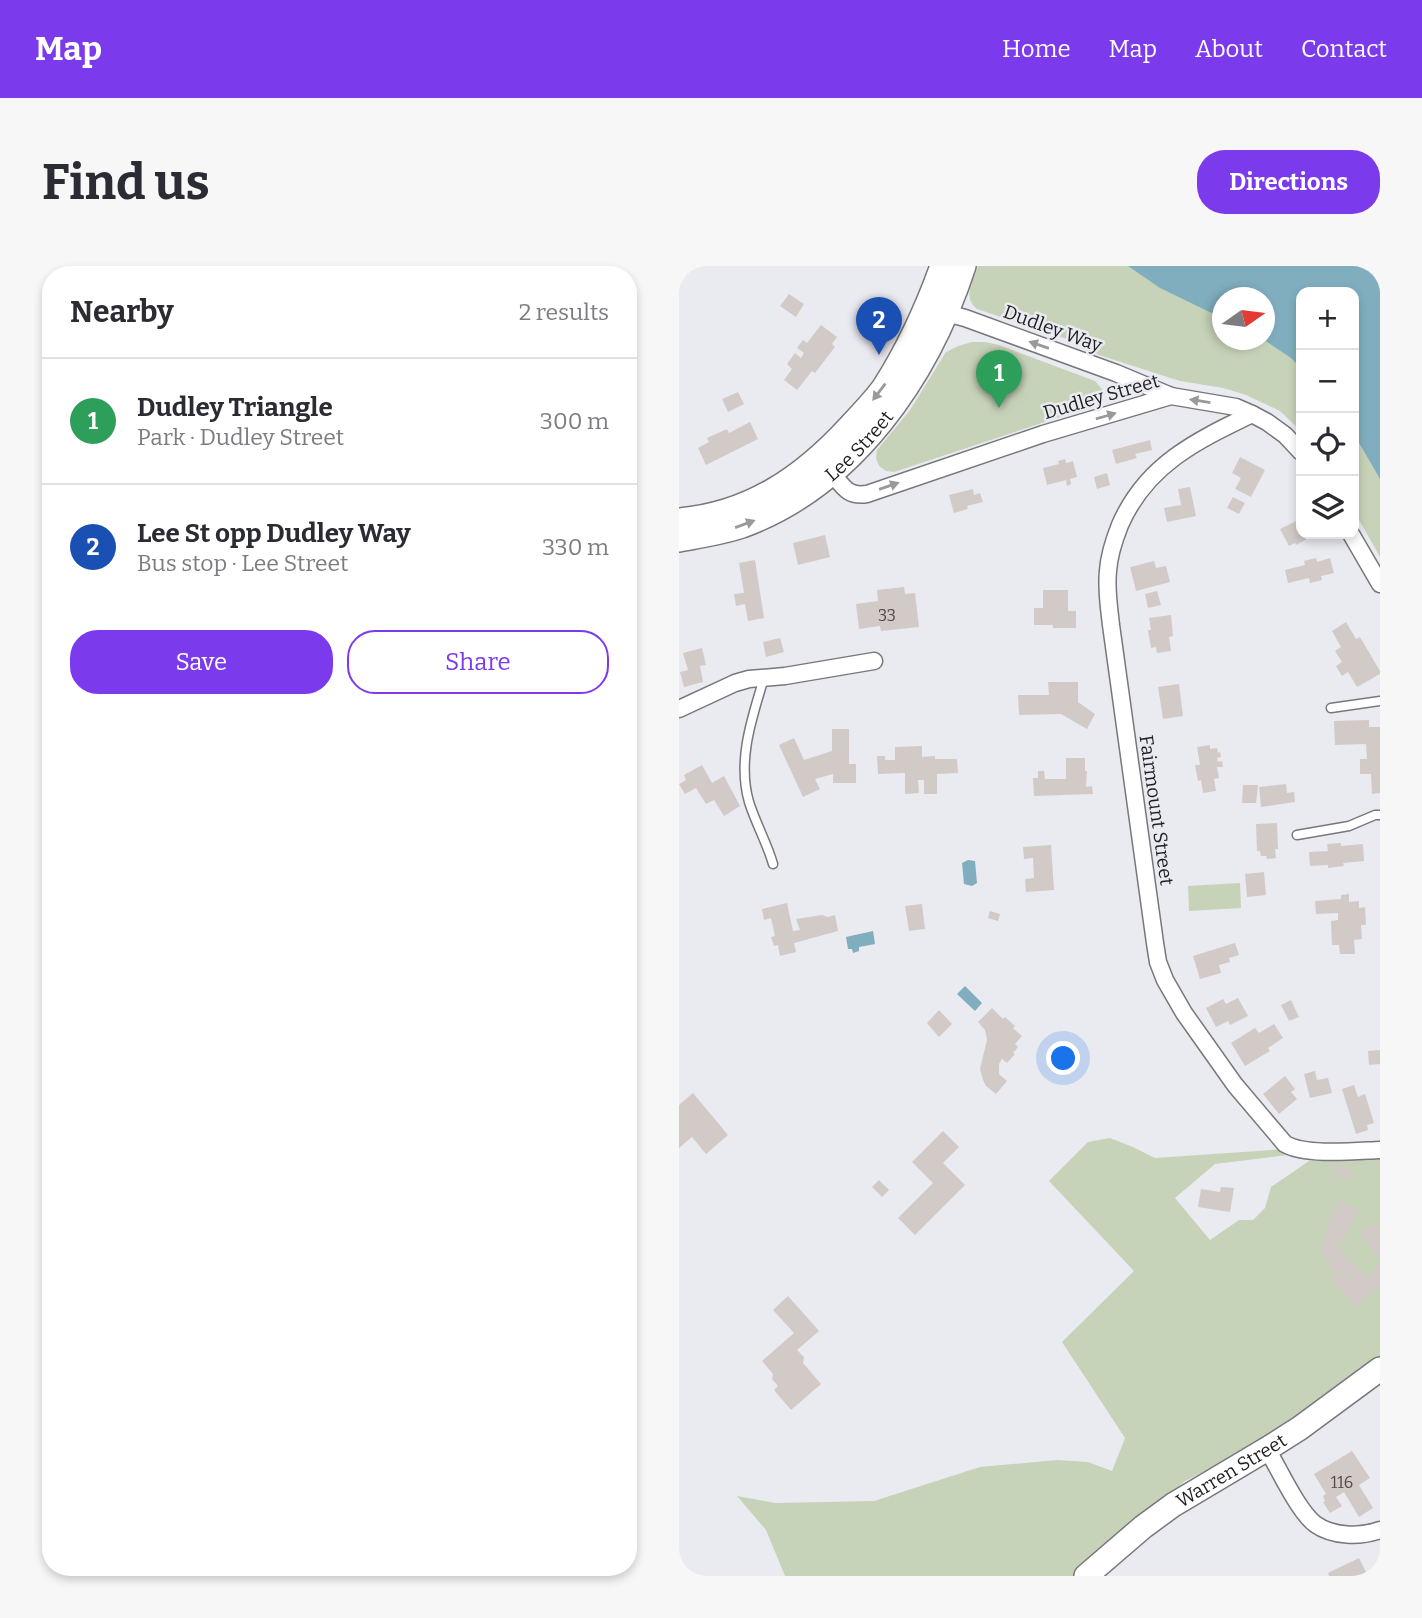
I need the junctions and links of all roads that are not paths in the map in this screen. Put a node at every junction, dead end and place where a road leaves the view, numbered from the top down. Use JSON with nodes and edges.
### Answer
{"nodes":[{"id":1,"x":942,"y":266,"type":"edge"},
{"id":2,"x":964,"y":266,"type":"edge"},
{"id":3,"x":947,"y":314,"type":"junction"},
{"id":4,"x":919,"y":322,"type":"junction"},
{"id":5,"x":1171,"y":396,"type":"junction"},
{"id":6,"x":1252,"y":414,"type":"junction"},
{"id":7,"x":1296,"y":447,"type":"edge"},
{"id":8,"x":832,"y":473,"type":"junction"},
{"id":9,"x":679,"y":520,"type":"edge"},
{"id":10,"x":1354,"y":539,"type":"edge"},
{"id":11,"x":679,"y":540,"type":"edge"},
{"id":12,"x":1380,"y":584,"type":"edge"},
{"id":13,"x":874,"y":661,"type":"dead end"},
{"id":14,"x":764,"y":678,"type":"junction"},
{"id":15,"x":1380,"y":701,"type":"edge"},
{"id":16,"x":1331,"y":708,"type":"dead end"},
{"id":17,"x":679,"y":709,"type":"edge"},
{"id":18,"x":1380,"y":815,"type":"edge"},
{"id":19,"x":1297,"y":835,"type":"dead end"},
{"id":20,"x":773,"y":864,"type":"dead end"},
{"id":21,"x":1380,"y":1150,"type":"edge"},
{"id":22,"x":1380,"y":1368,"type":"edge"},
{"id":23,"x":1267,"y":1449,"type":"junction"},
{"id":24,"x":1380,"y":1530,"type":"edge"},
{"id":25,"x":1086,"y":1576,"type":"edge"}],
"edges":[{"from":1,"to":4,"type":"main road","name":"Lee Street"},
{"from":2,"to":3,"type":"main road","name":"Lee Street"},
{"from":3,"to":4,"type":"street"},
{"from":5,"to":3,"type":"street","name":"Dudley Way","one_way":true},
{"from":3,"to":8,"type":"main road","name":"Lee Street"},
{"from":4,"to":9,"type":"main road","name":"Lee Street","one_way":true},
{"from":6,"to":5,"type":"street","name":"Dudley Street","one_way":true},
{"from":8,"to":5,"type":"street","name":"Dudley Street","one_way":true},
{"from":6,"to":7,"type":"street","name":"Dudley Street"},
{"from":6,"to":21,"type":"street","name":"Fairmount Street"},
{"from":11,"to":8,"type":"main road","name":"Lee Street","one_way":true},
{"from":10,"to":12,"type":"street"},
{"from":13,"to":14,"type":"street"},
{"from":14,"to":17,"type":"street"},
{"from":14,"to":20,"type":"lane"},
{"from":15,"to":16,"type":"lane"},
{"from":18,"to":19,"type":"lane"},
{"from":22,"to":23,"type":"main road","name":"Warren Street"},
{"from":23,"to":24,"type":"street"},
{"from":23,"to":25,"type":"main road","name":"Warren Street"}]}
